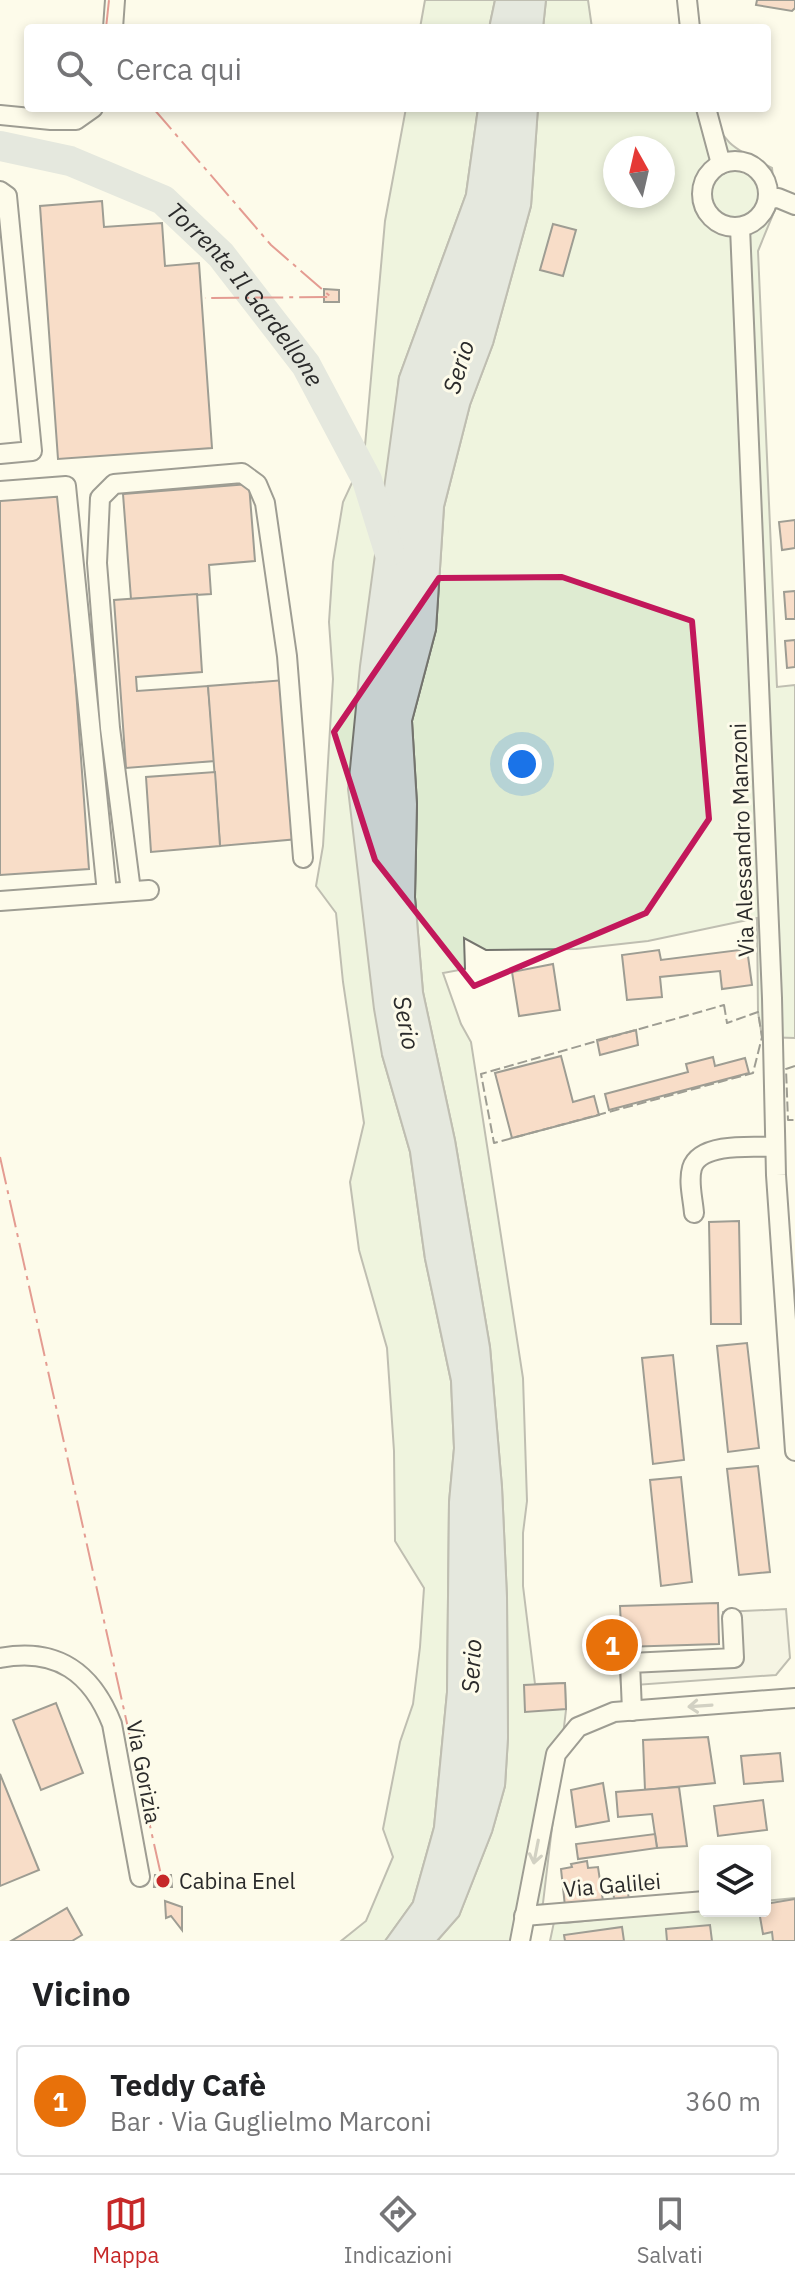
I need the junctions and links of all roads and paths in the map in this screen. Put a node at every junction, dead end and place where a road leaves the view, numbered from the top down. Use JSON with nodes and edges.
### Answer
{"nodes":[{"id":1,"x":115,"y":0,"type":"edge"},
{"id":2,"x":687,"y":0,"type":"edge"},
{"id":3,"x":113,"y":24,"type":"edge"},
{"id":4,"x":690,"y":24,"type":"edge"},
{"id":5,"x":87,"y":112,"type":"edge"},
{"id":6,"x":707,"y":112,"type":"edge"},
{"id":7,"x":0,"y":115,"type":"edge"},
{"id":8,"x":721,"y":164,"type":"junction"},
{"id":9,"x":0,"y":191,"type":"edge"},
{"id":10,"x":768,"y":199,"type":"junction"},
{"id":11,"x":795,"y":205,"type":"edge"},
{"id":12,"x":740,"y":227,"type":"junction"},
{"id":13,"x":0,"y":454,"type":"edge"},
{"id":14,"x":0,"y":491,"type":"edge"},
{"id":15,"x":303,"y":858,"type":"dead end"},
{"id":16,"x":107,"y":893,"type":"junction"},
{"id":17,"x":0,"y":901,"type":"edge"},
{"id":18,"x":775,"y":1147,"type":"junction"},
{"id":19,"x":694,"y":1213,"type":"dead end"},
{"id":20,"x":795,"y":1451,"type":"edge"},
{"id":21,"x":732,"y":1618,"type":"dead end"},
{"id":22,"x":0,"y":1658,"type":"edge"},
{"id":23,"x":795,"y":1690,"type":"edge"},
{"id":24,"x":786,"y":1699,"type":"edge"},
{"id":25,"x":795,"y":1710,"type":"edge"},
{"id":26,"x":632,"y":1711,"type":"junction"},
{"id":27,"x":140,"y":1877,"type":"dead end"},
{"id":28,"x":699,"y":1901,"type":"edge"},
{"id":29,"x":524,"y":1916,"type":"junction"},
{"id":30,"x":520,"y":1941,"type":"edge"}],
"edges":[{"from":1,"to":3,"type":"street"},
{"from":2,"to":4,"type":"street"},
{"from":5,"to":7,"type":"street"},
{"from":6,"to":8,"type":"street"},
{"from":8,"to":10,"type":"street"},
{"from":8,"to":12,"type":"street"},
{"from":9,"to":13,"type":"street"},
{"from":10,"to":11,"type":"street"},
{"from":10,"to":12,"type":"street"},
{"from":12,"to":18,"type":"street","name":"Via Alessandro Manzoni"},
{"from":14,"to":16,"type":"street"},
{"from":15,"to":16,"type":"street"},
{"from":16,"to":17,"type":"street"},
{"from":18,"to":19,"type":"street"},
{"from":18,"to":20,"type":"street","name":"Via Alessandro Manzoni"},
{"from":21,"to":26,"type":"street"},
{"from":22,"to":27,"type":"street","name":"Via Gorizia"},
{"from":23,"to":24,"type":"street"},
{"from":24,"to":25,"type":"street"},
{"from":24,"to":26,"type":"street","one_way":true},
{"from":26,"to":29,"type":"street","one_way":true},
{"from":28,"to":29,"type":"street","name":"Via Galilei"},
{"from":29,"to":30,"type":"street"}]}
